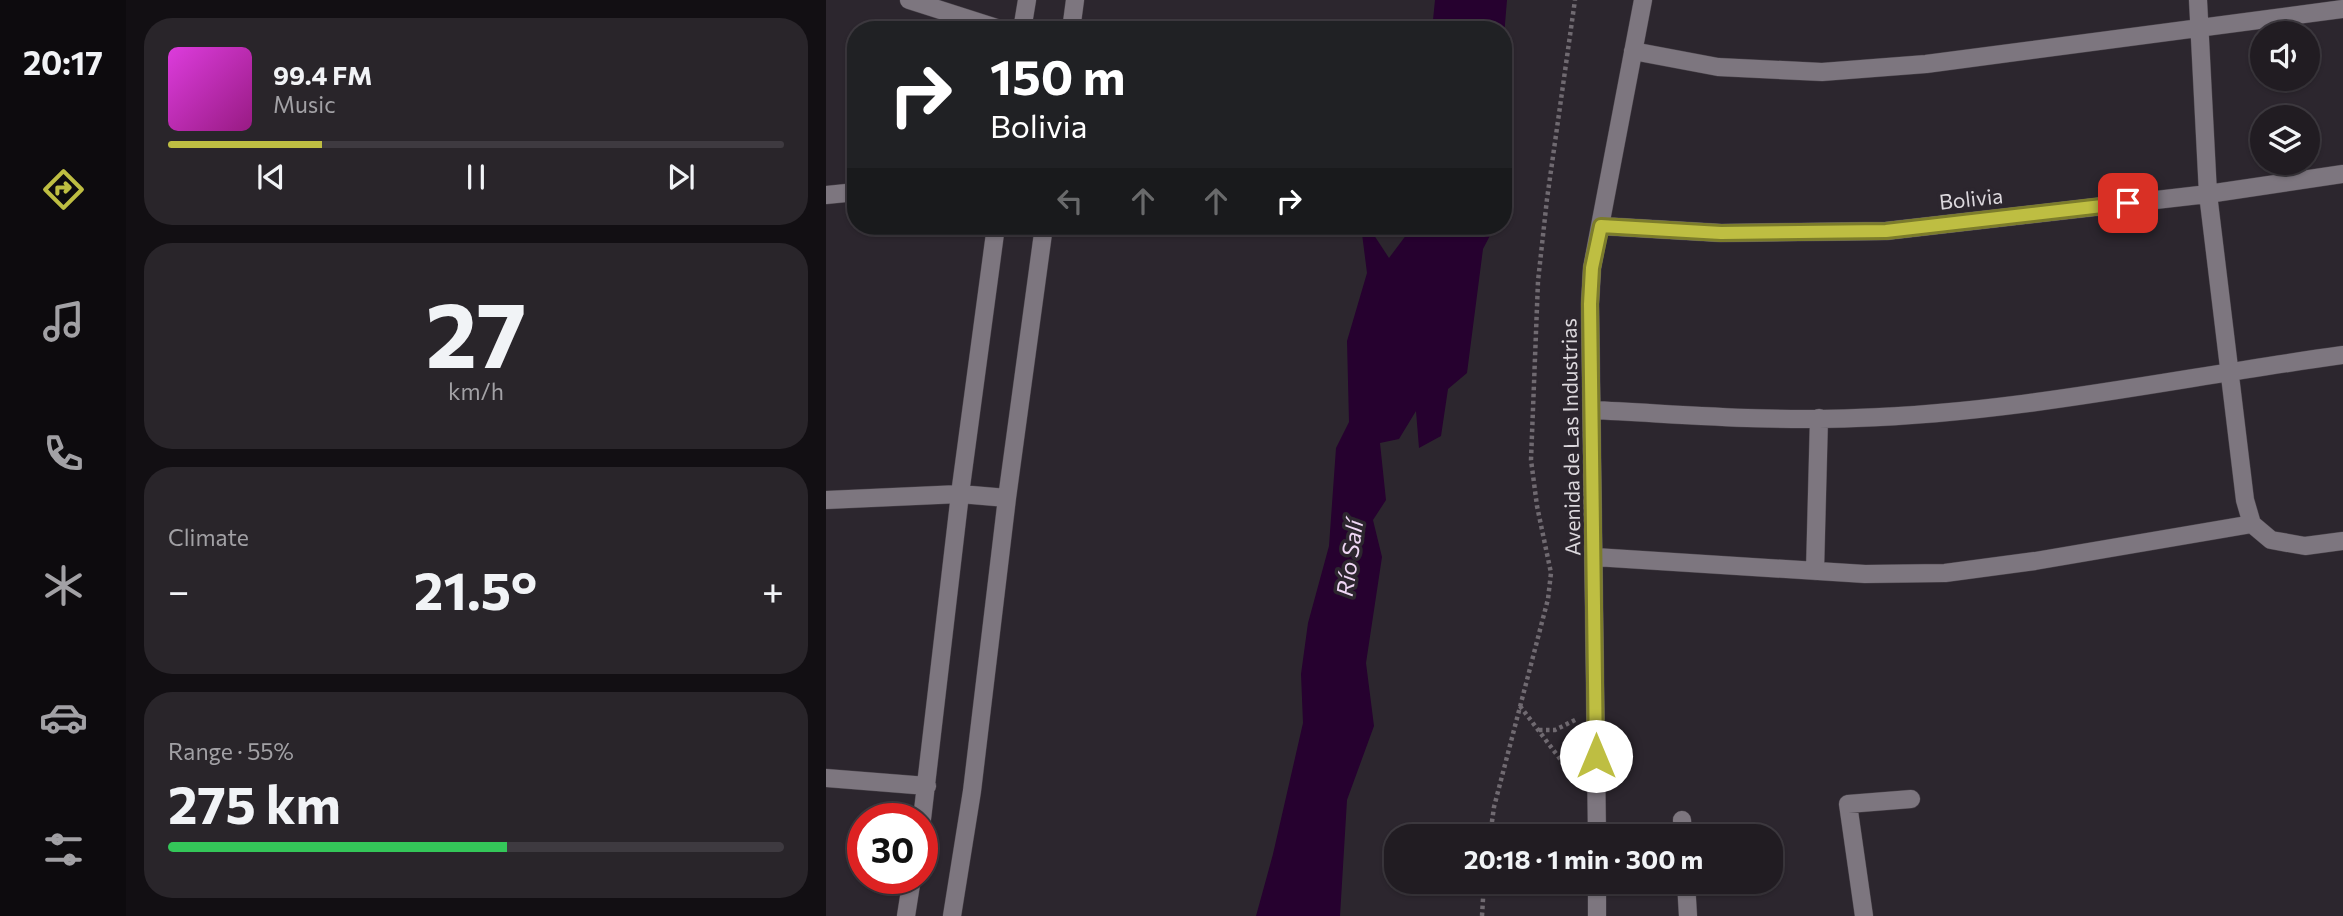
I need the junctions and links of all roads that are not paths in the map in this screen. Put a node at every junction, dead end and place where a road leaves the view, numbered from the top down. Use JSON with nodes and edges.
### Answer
{"nodes":[{"id":1,"x":909,"y":0,"type":"edge"},
{"id":2,"x":1027,"y":0,"type":"edge"},
{"id":3,"x":1075,"y":0,"type":"edge"},
{"id":4,"x":1643,"y":0,"type":"edge"},
{"id":5,"x":2198,"y":0,"type":"edge"},
{"id":6,"x":2343,"y":9,"type":"edge"},
{"id":7,"x":975,"y":21,"type":"edge"},
{"id":8,"x":1024,"y":21,"type":"edge"},
{"id":9,"x":1072,"y":21,"type":"edge"},
{"id":10,"x":2199,"y":28,"type":"junction"},
{"id":11,"x":1633,"y":51,"type":"junction"},
{"id":12,"x":2343,"y":174,"type":"edge"},
{"id":13,"x":847,"y":193,"type":"edge"},
{"id":14,"x":2208,"y":194,"type":"junction"},
{"id":15,"x":826,"y":195,"type":"edge"},
{"id":16,"x":1601,"y":226,"type":"junction"},
{"id":17,"x":995,"y":235,"type":"edge"},
{"id":18,"x":1043,"y":235,"type":"edge"},
{"id":19,"x":2343,"y":355,"type":"edge"},
{"id":20,"x":2228,"y":370,"type":"junction"},
{"id":21,"x":1591,"y":410,"type":"junction"},
{"id":22,"x":1819,"y":418,"type":"junction"},
{"id":23,"x":960,"y":494,"type":"junction"},
{"id":24,"x":1007,"y":498,"type":"junction"},
{"id":25,"x":826,"y":500,"type":"edge"},
{"id":26,"x":2252,"y":524,"type":"junction"},
{"id":27,"x":2343,"y":541,"type":"edge"},
{"id":28,"x":1595,"y":557,"type":"junction"},
{"id":29,"x":1815,"y":571,"type":"junction"},
{"id":30,"x":826,"y":778,"type":"edge"},
{"id":31,"x":927,"y":786,"type":"junction"},
{"id":32,"x":1911,"y":799,"type":"dead end"},
{"id":33,"x":924,"y":803,"type":"edge"},
{"id":34,"x":1597,"y":824,"type":"edge"},
{"id":35,"x":909,"y":894,"type":"edge"},
{"id":36,"x":1597,"y":894,"type":"edge"},
{"id":37,"x":1687,"y":894,"type":"edge"},
{"id":38,"x":906,"y":916,"type":"edge"},
{"id":39,"x":953,"y":916,"type":"edge"},
{"id":40,"x":1597,"y":916,"type":"edge"},
{"id":41,"x":1688,"y":916,"type":"edge"},
{"id":42,"x":1864,"y":916,"type":"edge"}],
"edges":[{"from":1,"to":7,"type":"street"},
{"from":2,"to":8,"type":"street"},
{"from":3,"to":9,"type":"street"},
{"from":4,"to":11,"type":"street","name":"Avenida de Las Industrias"},
{"from":5,"to":10,"type":"street"},
{"from":6,"to":10,"type":"street"},
{"from":10,"to":11,"type":"street"},
{"from":10,"to":14,"type":"street"},
{"from":11,"to":16,"type":"street","name":"Avenida de Las Industrias"},
{"from":12,"to":14,"type":"street","name":"Bolivia"},
{"from":13,"to":15,"type":"street"},
{"from":14,"to":16,"type":"street","name":"Bolivia"},
{"from":14,"to":20,"type":"street"},
{"from":16,"to":21,"type":"street","name":"Avenida de Las Industrias"},
{"from":17,"to":23,"type":"street"},
{"from":18,"to":24,"type":"street"},
{"from":19,"to":20,"type":"street"},
{"from":20,"to":22,"type":"street"},
{"from":20,"to":26,"type":"street"},
{"from":21,"to":22,"type":"street"},
{"from":21,"to":28,"type":"street","name":"Avenida de Las Industrias"},
{"from":22,"to":29,"type":"street"},
{"from":23,"to":24,"type":"street"},
{"from":23,"to":25,"type":"street"},
{"from":23,"to":31,"type":"street"},
{"from":24,"to":39,"type":"street"},
{"from":26,"to":27,"type":"street"},
{"from":26,"to":29,"type":"street"},
{"from":28,"to":29,"type":"street"},
{"from":28,"to":34,"type":"street","name":"Avenida de Las Industrias"},
{"from":30,"to":31,"type":"street"},
{"from":31,"to":33,"type":"street"},
{"from":32,"to":42,"type":"street"},
{"from":35,"to":38,"type":"street"},
{"from":36,"to":40,"type":"street"},
{"from":37,"to":41,"type":"street"}]}
